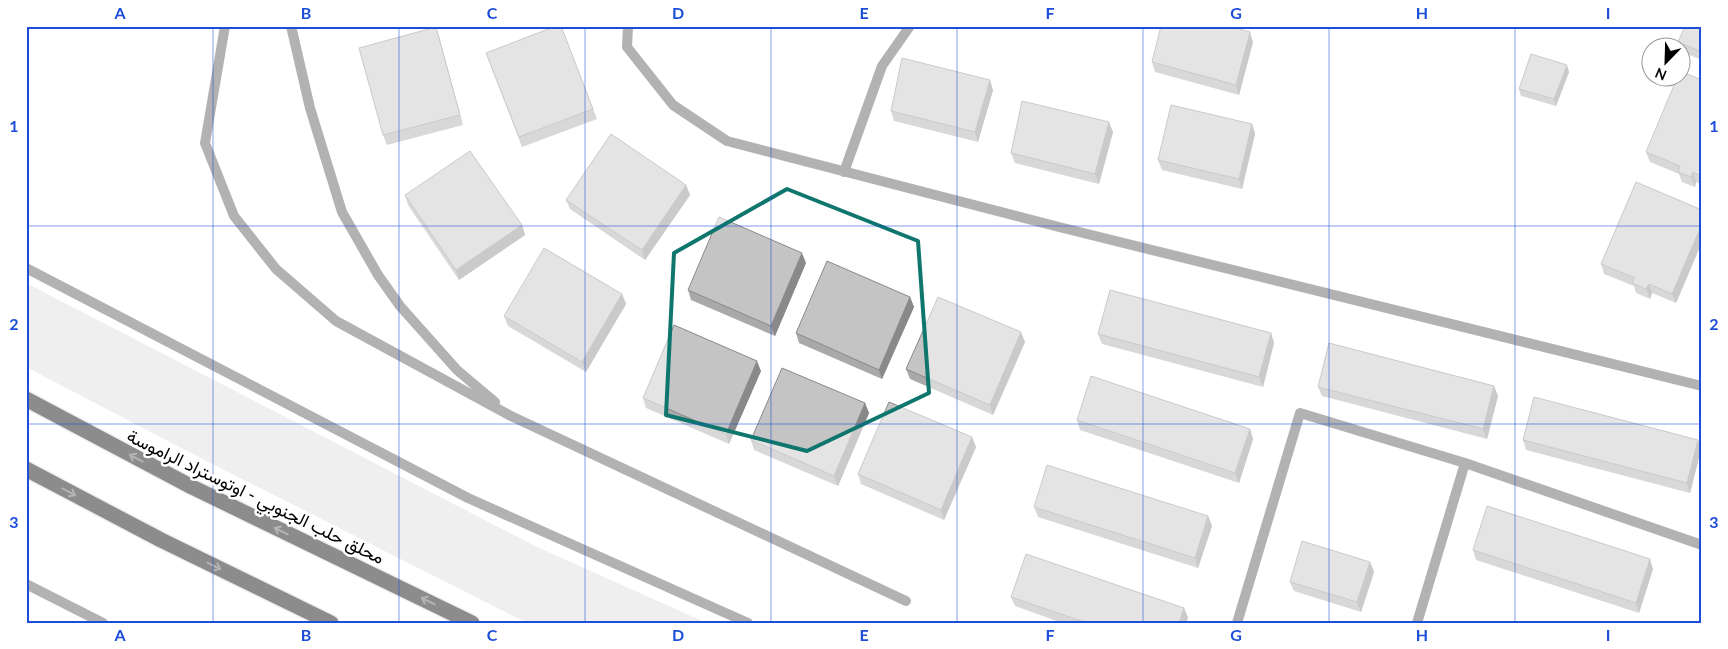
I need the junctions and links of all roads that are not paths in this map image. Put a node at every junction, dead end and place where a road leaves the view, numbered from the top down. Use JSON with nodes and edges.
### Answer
{"nodes":[{"id":1,"x":225,"y":26,"type":"edge"},
{"id":2,"x":290,"y":26,"type":"edge"},
{"id":3,"x":628,"y":26,"type":"edge"},
{"id":4,"x":910,"y":26,"type":"edge"},
{"id":5,"x":844,"y":172,"type":"junction"},
{"id":6,"x":26,"y":268,"type":"edge"},
{"id":7,"x":1702,"y":386,"type":"edge"},
{"id":8,"x":26,"y":399,"type":"edge"},
{"id":9,"x":511,"y":416,"type":"junction"},
{"id":10,"x":1465,"y":463,"type":"junction"},
{"id":11,"x":26,"y":469,"type":"edge"},
{"id":12,"x":1702,"y":545,"type":"edge"},
{"id":13,"x":26,"y":584,"type":"edge"},
{"id":14,"x":906,"y":601,"type":"dead end"},
{"id":15,"x":103,"y":623,"type":"edge"},
{"id":16,"x":331,"y":623,"type":"edge"},
{"id":17,"x":472,"y":623,"type":"edge"},
{"id":18,"x":748,"y":623,"type":"edge"},
{"id":19,"x":1237,"y":623,"type":"edge"},
{"id":20,"x":1417,"y":623,"type":"edge"}],
"edges":[{"from":1,"to":9,"type":"street"},
{"from":2,"to":9,"type":"street"},
{"from":3,"to":5,"type":"street"},
{"from":4,"to":5,"type":"street"},
{"from":5,"to":7,"type":"street"},
{"from":6,"to":18,"type":"street"},
{"from":17,"to":8,"type":"highway","name":"محلق حلب الجنوبي - اوتوستراد الراموسة","one_way":true},
{"from":9,"to":14,"type":"street"},
{"from":10,"to":12,"type":"street"},
{"from":10,"to":19,"type":"street"},
{"from":10,"to":20,"type":"street"},
{"from":11,"to":16,"type":"highway","one_way":true},
{"from":13,"to":15,"type":"street"}]}
